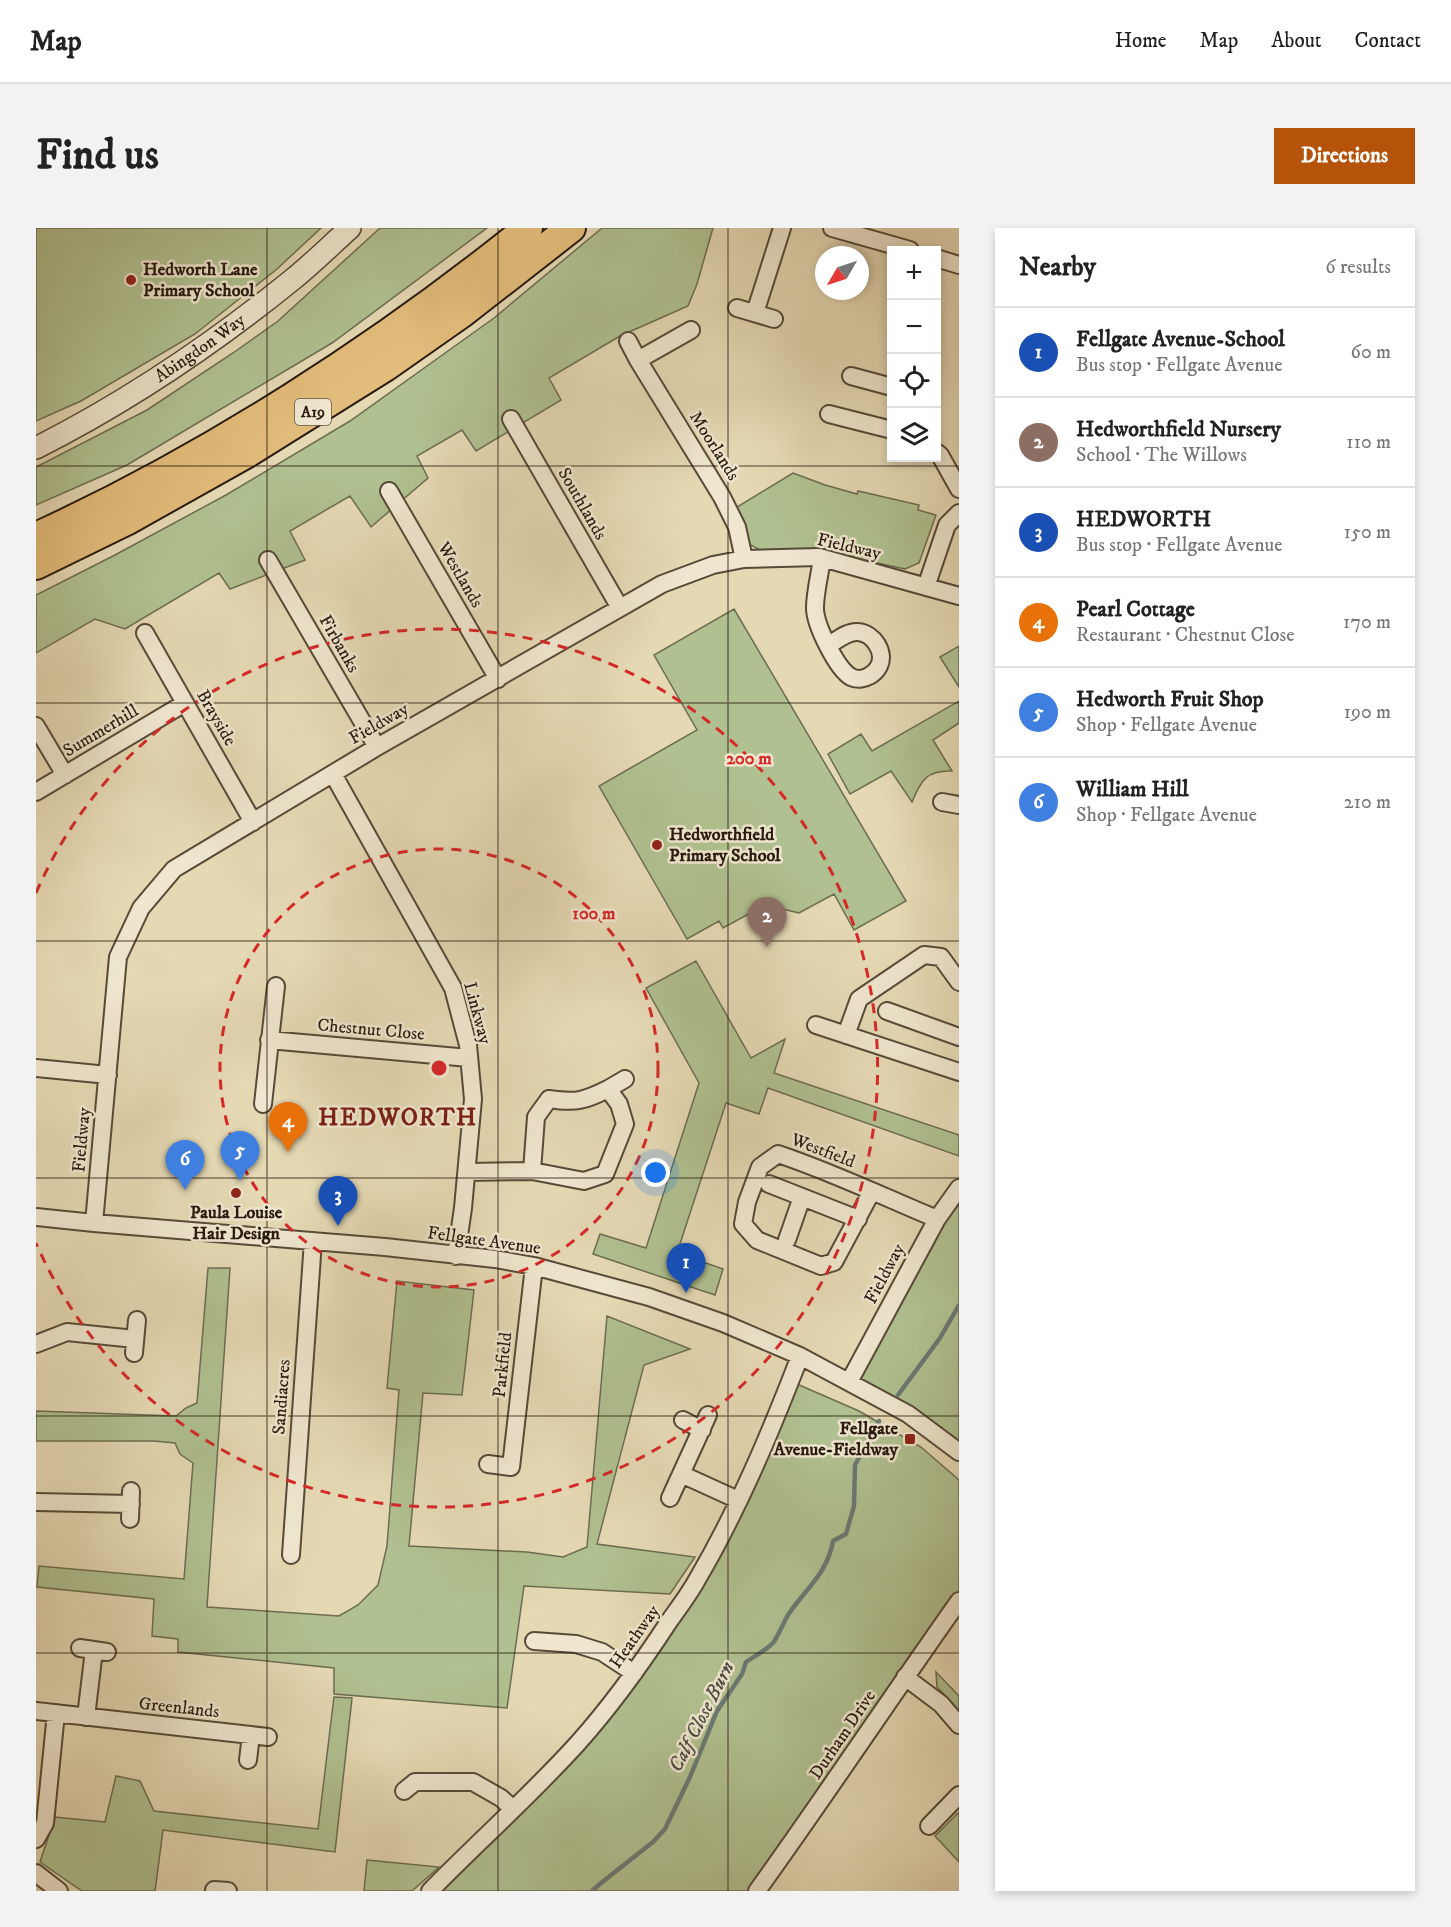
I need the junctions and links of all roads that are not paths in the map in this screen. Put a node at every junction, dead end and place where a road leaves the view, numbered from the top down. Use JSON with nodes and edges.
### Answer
{"nodes":[{"id":1,"x":350,"y":228,"type":"edge"},
{"id":2,"x":528,"y":228,"type":"edge"},
{"id":3,"x":571,"y":228,"type":"edge"},
{"id":4,"x":782,"y":228,"type":"edge"},
{"id":5,"x":832,"y":228,"type":"edge"},
{"id":6,"x":896,"y":246,"type":"edge"},
{"id":7,"x":941,"y":260,"type":"edge"},
{"id":8,"x":959,"y":265,"type":"edge"},
{"id":9,"x":737,"y":308,"type":"dead end"},
{"id":10,"x":755,"y":313,"type":"junction"},
{"id":11,"x":774,"y":319,"type":"dead end"},
{"id":12,"x":691,"y":330,"type":"dead end"},
{"id":13,"x":628,"y":341,"type":"dead end"},
{"id":14,"x":638,"y":360,"type":"junction"},
{"id":15,"x":851,"y":376,"type":"dead end"},
{"id":16,"x":887,"y":386,"type":"edge"},
{"id":17,"x":829,"y":414,"type":"dead end"},
{"id":18,"x":510,"y":419,"type":"dead end"},
{"id":19,"x":887,"y":429,"type":"edge"},
{"id":20,"x":36,"y":448,"type":"edge"},
{"id":21,"x":941,"y":457,"type":"edge"},
{"id":22,"x":959,"y":489,"type":"edge"},
{"id":23,"x":389,"y":491,"type":"dead end"},
{"id":24,"x":959,"y":513,"type":"edge"},
{"id":25,"x":36,"y":537,"type":"edge"},
{"id":26,"x":822,"y":558,"type":"junction"},
{"id":27,"x":744,"y":559,"type":"junction"},
{"id":28,"x":267,"y":560,"type":"dead end"},
{"id":29,"x":36,"y":565,"type":"edge"},
{"id":30,"x":926,"y":587,"type":"junction"},
{"id":31,"x":959,"y":596,"type":"edge"},
{"id":32,"x":620,"y":608,"type":"junction"},
{"id":33,"x":145,"y":633,"type":"dead end"},
{"id":34,"x":829,"y":645,"type":"dead end"},
{"id":35,"x":498,"y":679,"type":"junction"},
{"id":36,"x":185,"y":704,"type":"junction"},
{"id":37,"x":36,"y":726,"type":"edge"},
{"id":38,"x":377,"y":747,"type":"junction"},
{"id":39,"x":333,"y":774,"type":"junction"},
{"id":40,"x":65,"y":775,"type":"junction"},
{"id":41,"x":36,"y":792,"type":"edge"},
{"id":42,"x":253,"y":822,"type":"junction"},
{"id":43,"x":959,"y":982,"type":"edge"},
{"id":44,"x":273,"y":985,"type":"dead end"},
{"id":45,"x":887,"y":1011,"type":"dead end"},
{"id":46,"x":816,"y":1025,"type":"dead end"},
{"id":47,"x":846,"y":1035,"type":"junction"},
{"id":48,"x":959,"y":1036,"type":"edge"},
{"id":49,"x":269,"y":1041,"type":"junction"},
{"id":50,"x":469,"y":1058,"type":"junction"},
{"id":51,"x":36,"y":1068,"type":"edge"},
{"id":52,"x":959,"y":1072,"type":"edge"},
{"id":53,"x":108,"y":1075,"type":"junction"},
{"id":54,"x":625,"y":1079,"type":"dead end"},
{"id":55,"x":608,"y":1089,"type":"junction"},
{"id":56,"x":263,"y":1104,"type":"dead end"},
{"id":57,"x":532,"y":1171,"type":"junction"},
{"id":58,"x":467,"y":1172,"type":"junction"},
{"id":59,"x":769,"y":1184,"type":"dead end"},
{"id":60,"x":959,"y":1188,"type":"edge"},
{"id":61,"x":872,"y":1191,"type":"junction"},
{"id":62,"x":802,"y":1197,"type":"junction"},
{"id":63,"x":36,"y":1217,"type":"edge"},
{"id":64,"x":858,"y":1219,"type":"junction"},
{"id":65,"x":937,"y":1219,"type":"junction"},
{"id":66,"x":94,"y":1224,"type":"junction"},
{"id":67,"x":787,"y":1240,"type":"dead end"},
{"id":68,"x":313,"y":1241,"type":"junction"},
{"id":69,"x":456,"y":1256,"type":"junction"},
{"id":70,"x":534,"y":1266,"type":"junction"},
{"id":71,"x":137,"y":1320,"type":"dead end"},
{"id":72,"x":36,"y":1344,"type":"edge"},
{"id":73,"x":800,"y":1356,"type":"junction"},
{"id":74,"x":849,"y":1382,"type":"junction"},
{"id":75,"x":683,"y":1420,"type":"dead end"},
{"id":76,"x":959,"y":1452,"type":"edge"},
{"id":77,"x":488,"y":1464,"type":"dead end"},
{"id":78,"x":681,"y":1474,"type":"junction"},
{"id":79,"x":670,"y":1498,"type":"dead end"},
{"id":80,"x":738,"y":1500,"type":"junction"},
{"id":81,"x":36,"y":1502,"type":"edge"},
{"id":82,"x":131,"y":1505,"type":"dead end"},
{"id":83,"x":291,"y":1556,"type":"dead end"},
{"id":84,"x":959,"y":1600,"type":"edge"},
{"id":85,"x":534,"y":1641,"type":"dead end"},
{"id":86,"x":94,"y":1650,"type":"dead end"},
{"id":87,"x":634,"y":1673,"type":"junction"},
{"id":88,"x":905,"y":1677,"type":"junction"},
{"id":89,"x":36,"y":1711,"type":"edge"},
{"id":90,"x":56,"y":1713,"type":"junction"},
{"id":91,"x":86,"y":1717,"type":"junction"},
{"id":92,"x":959,"y":1725,"type":"edge"},
{"id":93,"x":248,"y":1760,"type":"dead end"},
{"id":94,"x":404,"y":1791,"type":"dead end"},
{"id":95,"x":959,"y":1795,"type":"edge"},
{"id":96,"x":513,"y":1809,"type":"junction"},
{"id":97,"x":929,"y":1826,"type":"dead end"},
{"id":98,"x":36,"y":1839,"type":"edge"},
{"id":99,"x":36,"y":1873,"type":"edge"},
{"id":100,"x":59,"y":1891,"type":"edge"},
{"id":101,"x":430,"y":1891,"type":"edge"},
{"id":102,"x":758,"y":1891,"type":"edge"}],
"edges":[{"from":1,"to":20,"type":"street","name":"Abingdon Way"},
{"from":2,"to":25,"type":"highway","number":"A19"},
{"from":3,"to":29,"type":"highway","number":"A19"},
{"from":4,"to":10,"type":"street"},
{"from":5,"to":6,"type":"street"},
{"from":7,"to":8,"type":"street"},
{"from":9,"to":10,"type":"street"},
{"from":10,"to":11,"type":"street"},
{"from":12,"to":14,"type":"street"},
{"from":13,"to":14,"type":"street","name":"Moorlands"},
{"from":14,"to":27,"type":"street","name":"Moorlands"},
{"from":15,"to":16,"type":"street"},
{"from":17,"to":19,"type":"street"},
{"from":18,"to":32,"type":"street","name":"Southlands"},
{"from":21,"to":22,"type":"street"},
{"from":23,"to":35,"type":"street","name":"Westlands"},
{"from":24,"to":30,"type":"street"},
{"from":26,"to":27,"type":"street","name":"Fieldway"},
{"from":26,"to":30,"type":"street","name":"Fieldway"},
{"from":26,"to":34,"type":"street"},
{"from":27,"to":32,"type":"street","name":"Fieldway"},
{"from":28,"to":38,"type":"street","name":"Firbanks"},
{"from":30,"to":31,"type":"street","name":"Fieldway"},
{"from":32,"to":35,"type":"street","name":"Fieldway"},
{"from":33,"to":36,"type":"street","name":"Brayside"},
{"from":35,"to":38,"type":"street","name":"Fieldway"},
{"from":36,"to":40,"type":"street","name":"Summerhill"},
{"from":36,"to":42,"type":"street","name":"Brayside"},
{"from":37,"to":40,"type":"street"},
{"from":38,"to":39,"type":"street","name":"Fieldway"},
{"from":39,"to":42,"type":"street","name":"Fieldway"},
{"from":39,"to":50,"type":"street","name":"Linkway"},
{"from":40,"to":41,"type":"street","name":"Summerhill"},
{"from":42,"to":53,"type":"street","name":"Fieldway"},
{"from":43,"to":47,"type":"street"},
{"from":44,"to":49,"type":"street"},
{"from":45,"to":48,"type":"street"},
{"from":46,"to":47,"type":"street"},
{"from":47,"to":52,"type":"street"},
{"from":49,"to":50,"type":"street","name":"Chestnut Close"},
{"from":49,"to":56,"type":"street"},
{"from":50,"to":58,"type":"street","name":"Linkway"},
{"from":51,"to":53,"type":"street"},
{"from":53,"to":66,"type":"street","name":"Fieldway"},
{"from":54,"to":55,"type":"street"},
{"from":55,"to":57,"type":"street"},
{"from":55,"to":57,"type":"street"},
{"from":57,"to":58,"type":"street"},
{"from":58,"to":69,"type":"street","name":"Linkway"},
{"from":59,"to":62,"type":"street"},
{"from":60,"to":65,"type":"street","name":"Fieldway"},
{"from":61,"to":64,"type":"street","name":"Westfield"},
{"from":61,"to":64,"type":"street","name":"Westfield"},
{"from":61,"to":65,"type":"street","name":"Westfield"},
{"from":62,"to":64,"type":"street"},
{"from":62,"to":67,"type":"street"},
{"from":63,"to":66,"type":"street","name":"Fellgate Avenue"},
{"from":65,"to":74,"type":"street","name":"Fieldway"},
{"from":66,"to":68,"type":"street","name":"Fellgate Avenue"},
{"from":68,"to":69,"type":"street","name":"Fellgate Avenue"},
{"from":68,"to":83,"type":"street","name":"Sandiacres"},
{"from":69,"to":70,"type":"street","name":"Fellgate Avenue"},
{"from":70,"to":73,"type":"street","name":"Fellgate Avenue"},
{"from":70,"to":77,"type":"street","name":"Parkfield"},
{"from":71,"to":72,"type":"street"},
{"from":73,"to":74,"type":"street","name":"Fellgate Avenue"},
{"from":73,"to":80,"type":"street","name":"Heathway"},
{"from":74,"to":76,"type":"street","name":"Fellgate Avenue"},
{"from":75,"to":78,"type":"street"},
{"from":78,"to":79,"type":"street"},
{"from":78,"to":80,"type":"street"},
{"from":80,"to":87,"type":"street","name":"Heathway"},
{"from":81,"to":82,"type":"street"},
{"from":84,"to":88,"type":"street","name":"Durham Drive"},
{"from":85,"to":87,"type":"street"},
{"from":86,"to":91,"type":"street"},
{"from":87,"to":96,"type":"street","name":"Heathway"},
{"from":88,"to":92,"type":"street"},
{"from":88,"to":102,"type":"street","name":"Durham Drive"},
{"from":89,"to":90,"type":"street","name":"Greenlands"},
{"from":90,"to":91,"type":"street","name":"Greenlands"},
{"from":90,"to":98,"type":"street"},
{"from":91,"to":93,"type":"street","name":"Greenlands"},
{"from":94,"to":96,"type":"street"},
{"from":95,"to":97,"type":"street"},
{"from":96,"to":101,"type":"street","name":"Heathway"},
{"from":99,"to":100,"type":"street"}]}
